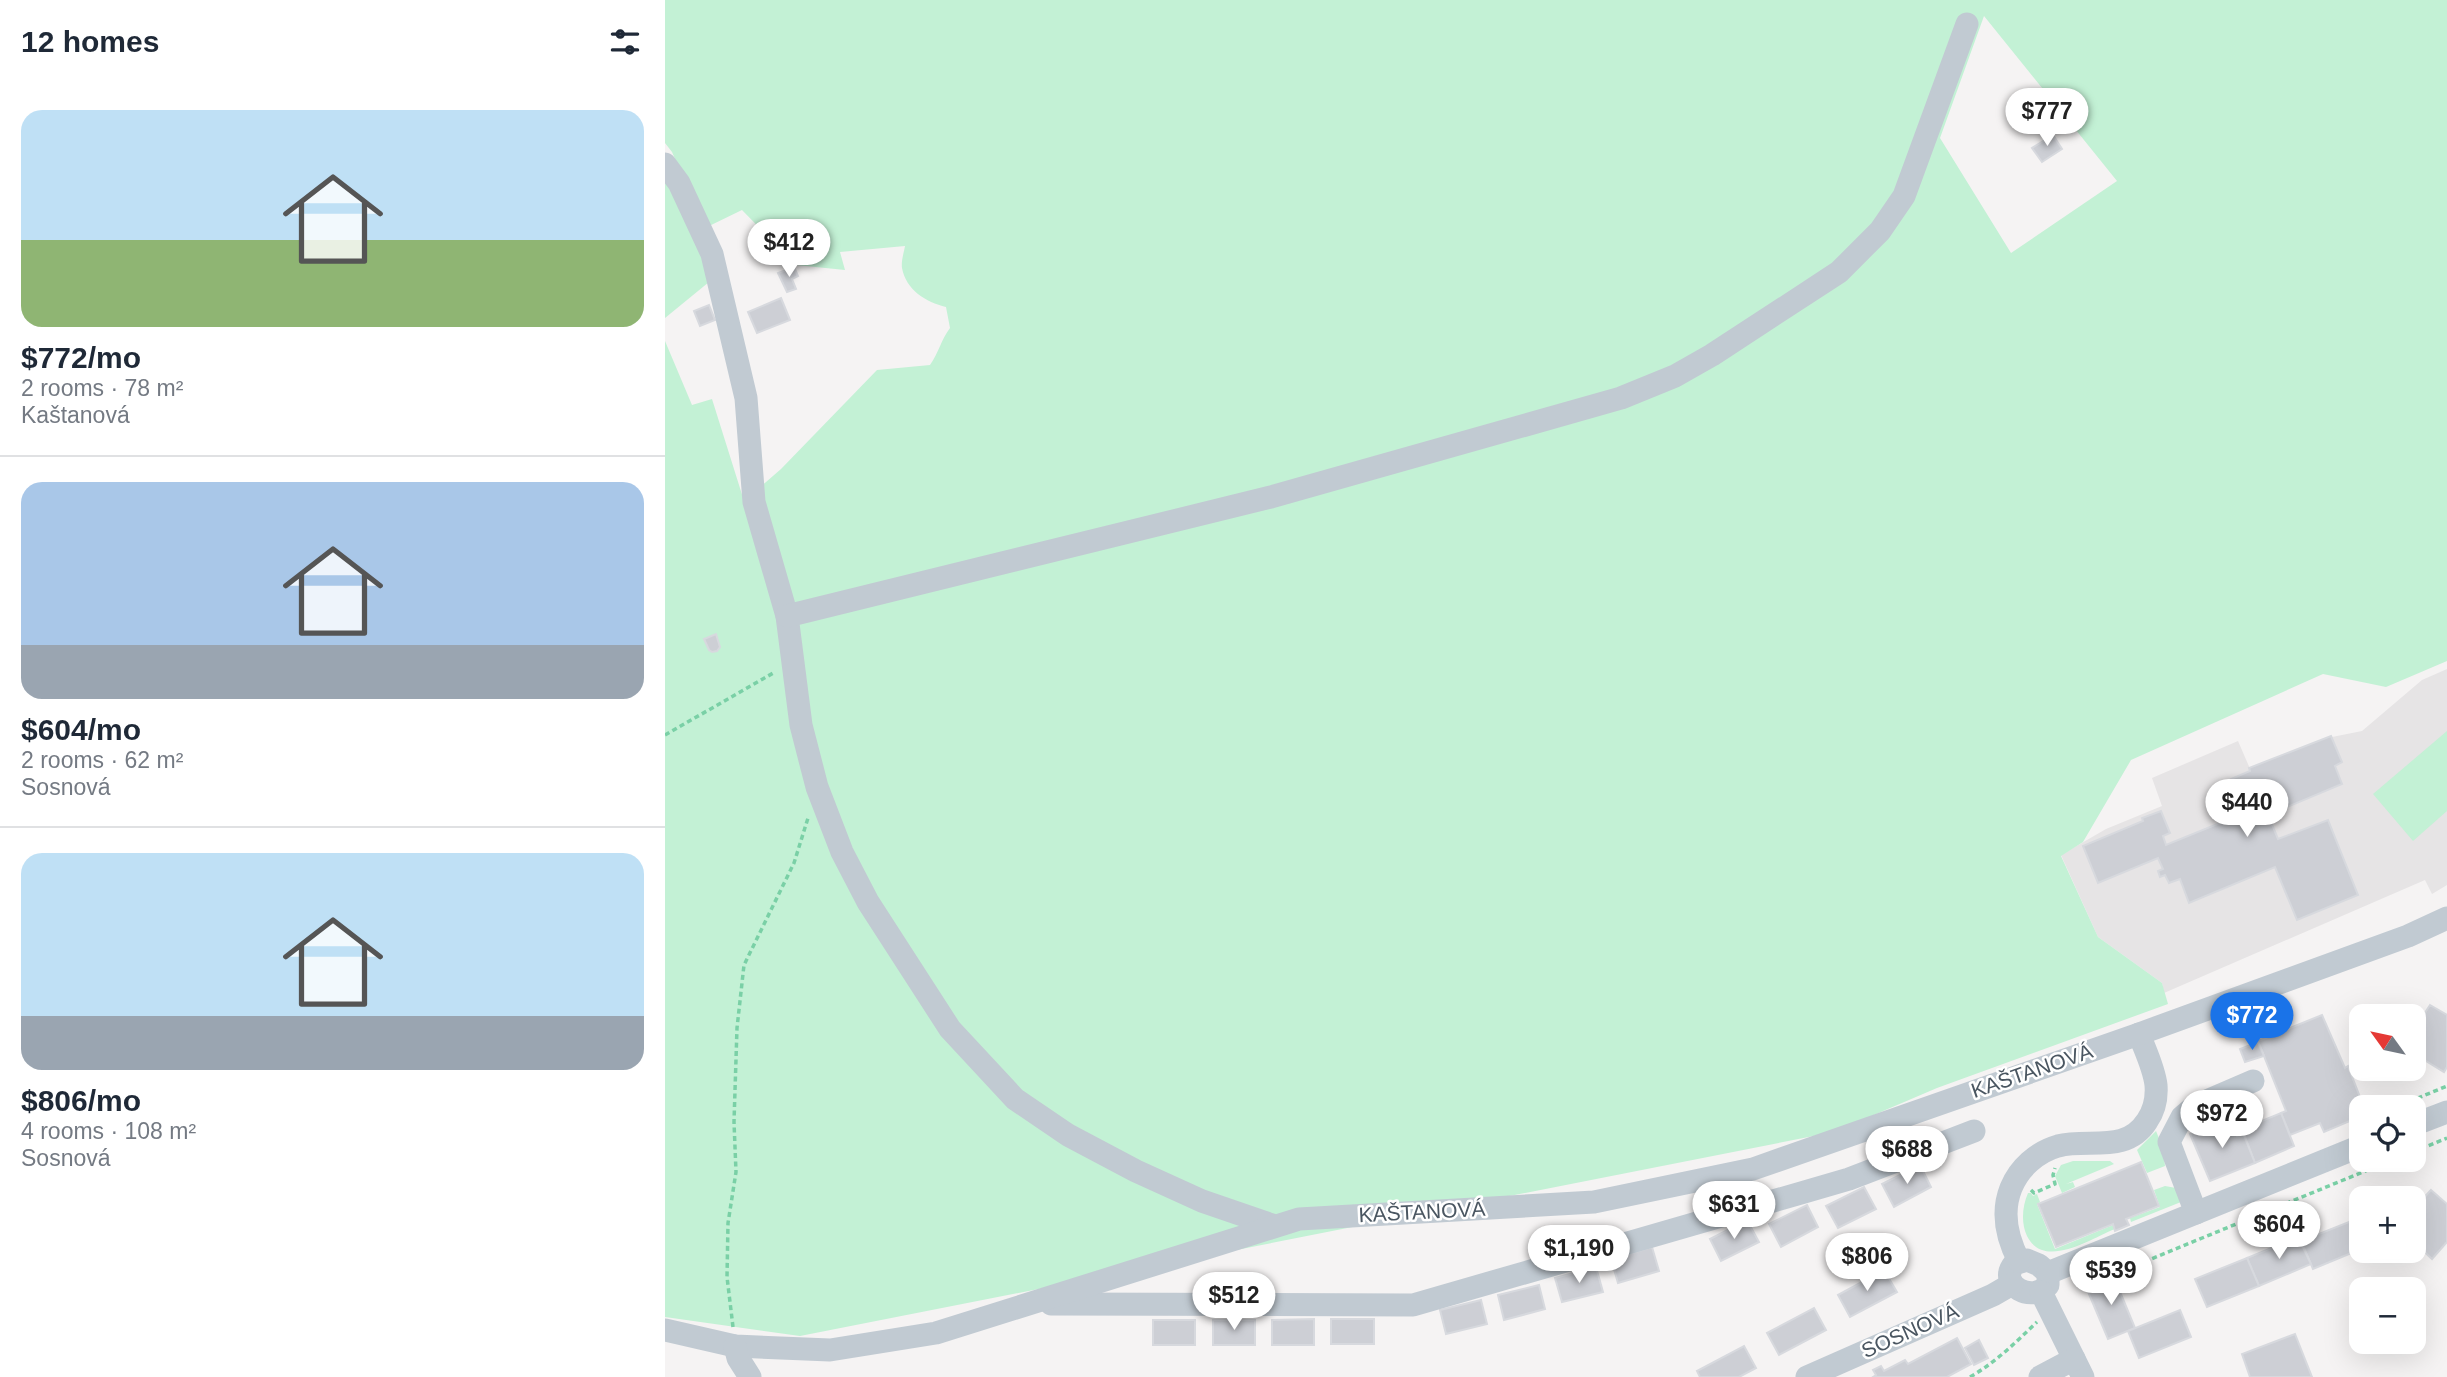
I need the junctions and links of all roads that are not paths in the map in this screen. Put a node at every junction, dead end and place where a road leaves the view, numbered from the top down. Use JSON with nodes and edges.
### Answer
{"nodes":[{"id":1,"x":1967,"y":24,"type":"dead end"},
{"id":2,"x":665,"y":164,"type":"edge"},
{"id":3,"x":787,"y":616,"type":"junction"},
{"id":4,"x":2447,"y":918,"type":"edge"},
{"id":5,"x":2139,"y":1034,"type":"junction"},
{"id":6,"x":2253,"y":1082,"type":"dead end"},
{"id":7,"x":2447,"y":1112,"type":"edge"},
{"id":8,"x":2426,"y":1120,"type":"edge"},
{"id":9,"x":1974,"y":1131,"type":"dead end"},
{"id":10,"x":2349,"y":1151,"type":"edge"},
{"id":11,"x":2196,"y":1213,"type":"junction"},
{"id":12,"x":1275,"y":1226,"type":"junction"},
{"id":13,"x":2019,"y":1261,"type":"junction"},
{"id":14,"x":2012,"y":1284,"type":"junction"},
{"id":15,"x":2047,"y":1292,"type":"junction"},
{"id":16,"x":1027,"y":1304,"type":"junction"},
{"id":17,"x":665,"y":1330,"type":"edge"},
{"id":18,"x":735,"y":1346,"type":"junction"},
{"id":19,"x":2078,"y":1368,"type":"edge"},
{"id":20,"x":750,"y":1377,"type":"edge"},
{"id":21,"x":1807,"y":1377,"type":"edge"},
{"id":22,"x":2040,"y":1377,"type":"edge"}],
"edges":[{"from":1,"to":3,"type":"street"},
{"from":2,"to":3,"type":"street"},
{"from":3,"to":12,"type":"street"},
{"from":4,"to":5,"type":"street","name":"KAŠTANOVÁ"},
{"from":5,"to":12,"type":"street","name":"KAŠTANOVÁ"},
{"from":5,"to":13,"type":"street"},
{"from":6,"to":11,"type":"street"},
{"from":7,"to":8,"type":"street"},
{"from":9,"to":16,"type":"street"},
{"from":10,"to":11,"type":"street"},
{"from":11,"to":15,"type":"street"},
{"from":12,"to":16,"type":"street","name":"KAŠTANOVÁ"},
{"from":13,"to":14,"type":"street"},
{"from":13,"to":15,"type":"street"},
{"from":14,"to":15,"type":"street"},
{"from":14,"to":21,"type":"street","name":"SOSNOVÁ"},
{"from":15,"to":19,"type":"street"},
{"from":16,"to":18,"type":"street","name":"KAŠTANOVÁ"},
{"from":17,"to":18,"type":"street","name":"KAŠTANOVÁ"},
{"from":18,"to":20,"type":"street"},
{"from":19,"to":22,"type":"street"}]}
